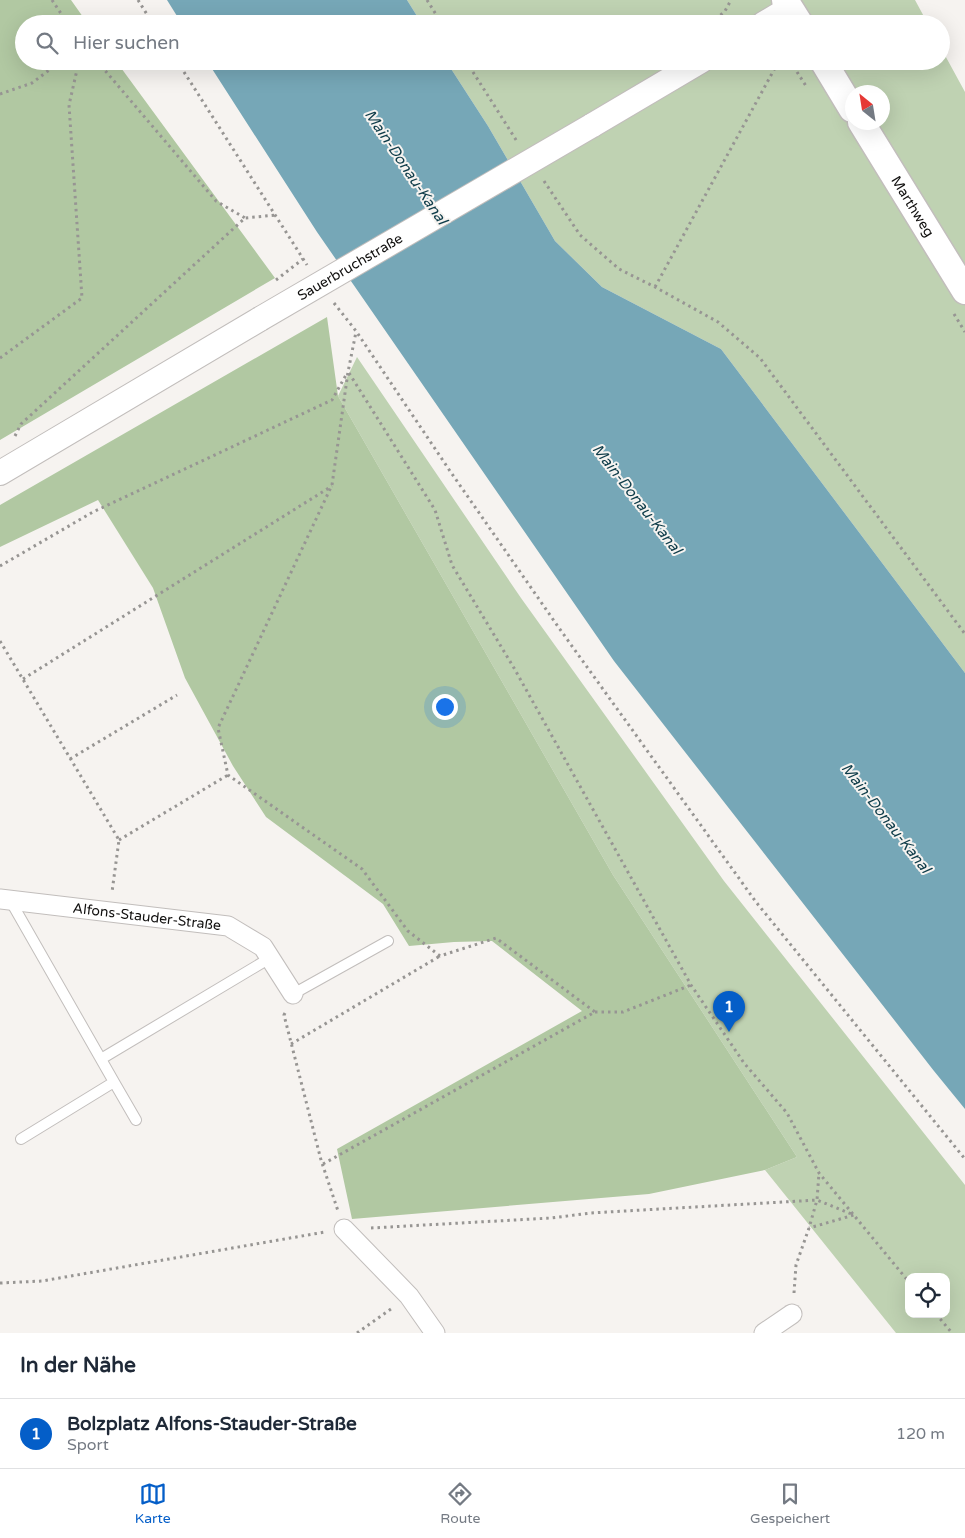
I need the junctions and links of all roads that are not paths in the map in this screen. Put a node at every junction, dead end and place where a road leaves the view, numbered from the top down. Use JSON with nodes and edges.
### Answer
{"nodes":[{"id":1,"x":685,"y":70,"type":"edge"},
{"id":2,"x":828,"y":70,"type":"edge"},
{"id":3,"x":845,"y":97,"type":"edge"},
{"id":4,"x":866,"y":130,"type":"edge"},
{"id":5,"x":965,"y":291,"type":"edge"},
{"id":6,"x":0,"y":473,"type":"edge"},
{"id":7,"x":5,"y":900,"type":"edge"},
{"id":8,"x":388,"y":941,"type":"dead end"},
{"id":9,"x":270,"y":958,"type":"junction"},
{"id":10,"x":293,"y":994,"type":"joint"},
{"id":11,"x":101,"y":1059,"type":"junction"},
{"id":12,"x":114,"y":1082,"type":"junction"},
{"id":13,"x":136,"y":1120,"type":"dead end"},
{"id":14,"x":21,"y":1139,"type":"dead end"},
{"id":15,"x":344,"y":1229,"type":"road end"},
{"id":16,"x":792,"y":1314,"type":"road end"},
{"id":17,"x":435,"y":1333,"type":"edge"},
{"id":18,"x":764,"y":1333,"type":"edge"}],
"edges":[{"from":1,"to":6,"type":"street","name":"Sauerbruchstraße","bridge":true},
{"from":2,"to":3,"type":"main road"},
{"from":4,"to":5,"type":"main road","name":"Marthweg"},
{"from":7,"to":9,"type":"street","name":"Alfons-Stauder-Straße"},
{"from":7,"to":11,"type":"lane"},
{"from":8,"to":10,"type":"lane"},
{"from":9,"to":10,"type":"street","name":"Alfons-Stauder-Straße"},
{"from":9,"to":11,"type":"lane"},
{"from":11,"to":12,"type":"lane"},
{"from":12,"to":13,"type":"lane"},
{"from":12,"to":14,"type":"lane"},
{"from":15,"to":17,"type":"street"},
{"from":16,"to":18,"type":"street"}]}
